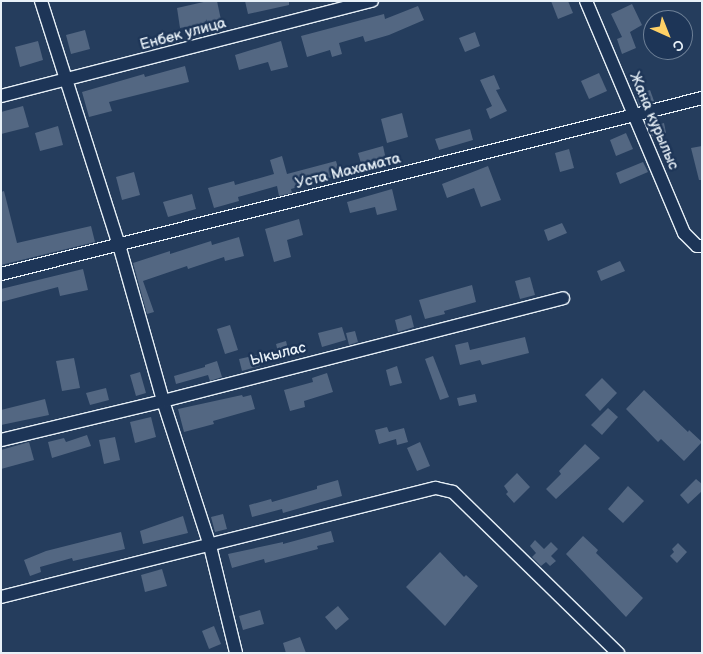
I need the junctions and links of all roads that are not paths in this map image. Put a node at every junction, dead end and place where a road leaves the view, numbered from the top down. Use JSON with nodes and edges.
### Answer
{"nodes":[{"id":1,"x":41,"y":1,"type":"edge"},
{"id":2,"x":372,"y":1,"type":"edge"},
{"id":3,"x":586,"y":1,"type":"edge"},
{"id":4,"x":66,"y":81,"type":"junction"},
{"id":5,"x":1,"y":96,"type":"edge"},
{"id":6,"x":702,"y":98,"type":"edge"},
{"id":7,"x":634,"y":115,"type":"junction"},
{"id":8,"x":119,"y":245,"type":"junction"},
{"id":9,"x":702,"y":246,"type":"edge"},
{"id":10,"x":1,"y":274,"type":"edge"},
{"id":11,"x":563,"y":298,"type":"dead end"},
{"id":12,"x":163,"y":401,"type":"junction"},
{"id":13,"x":1,"y":440,"type":"edge"},
{"id":14,"x":210,"y":546,"type":"junction"},
{"id":15,"x":1,"y":597,"type":"edge"},
{"id":16,"x":236,"y":653,"type":"edge"},
{"id":17,"x":618,"y":653,"type":"edge"}],
"edges":[{"from":1,"to":4,"type":"street"},
{"from":2,"to":4,"type":"street","name":"Енбек улица"},
{"from":3,"to":7,"type":"street","name":"Жана курылыс"},
{"from":4,"to":5,"type":"street","name":"Енбек улица"},
{"from":4,"to":8,"type":"street"},
{"from":6,"to":7,"type":"street","name":"Уста Махамата"},
{"from":7,"to":8,"type":"street","name":"Уста Махамата"},
{"from":7,"to":9,"type":"street","name":"Жана курылыс"},
{"from":8,"to":10,"type":"street","name":"Уста Махамата"},
{"from":8,"to":12,"type":"street"},
{"from":11,"to":12,"type":"street","name":"Ыкылас"},
{"from":12,"to":13,"type":"street","name":"Ыкылас"},
{"from":12,"to":14,"type":"street"},
{"from":14,"to":15,"type":"street"},
{"from":14,"to":16,"type":"street"},
{"from":14,"to":17,"type":"street"}]}
